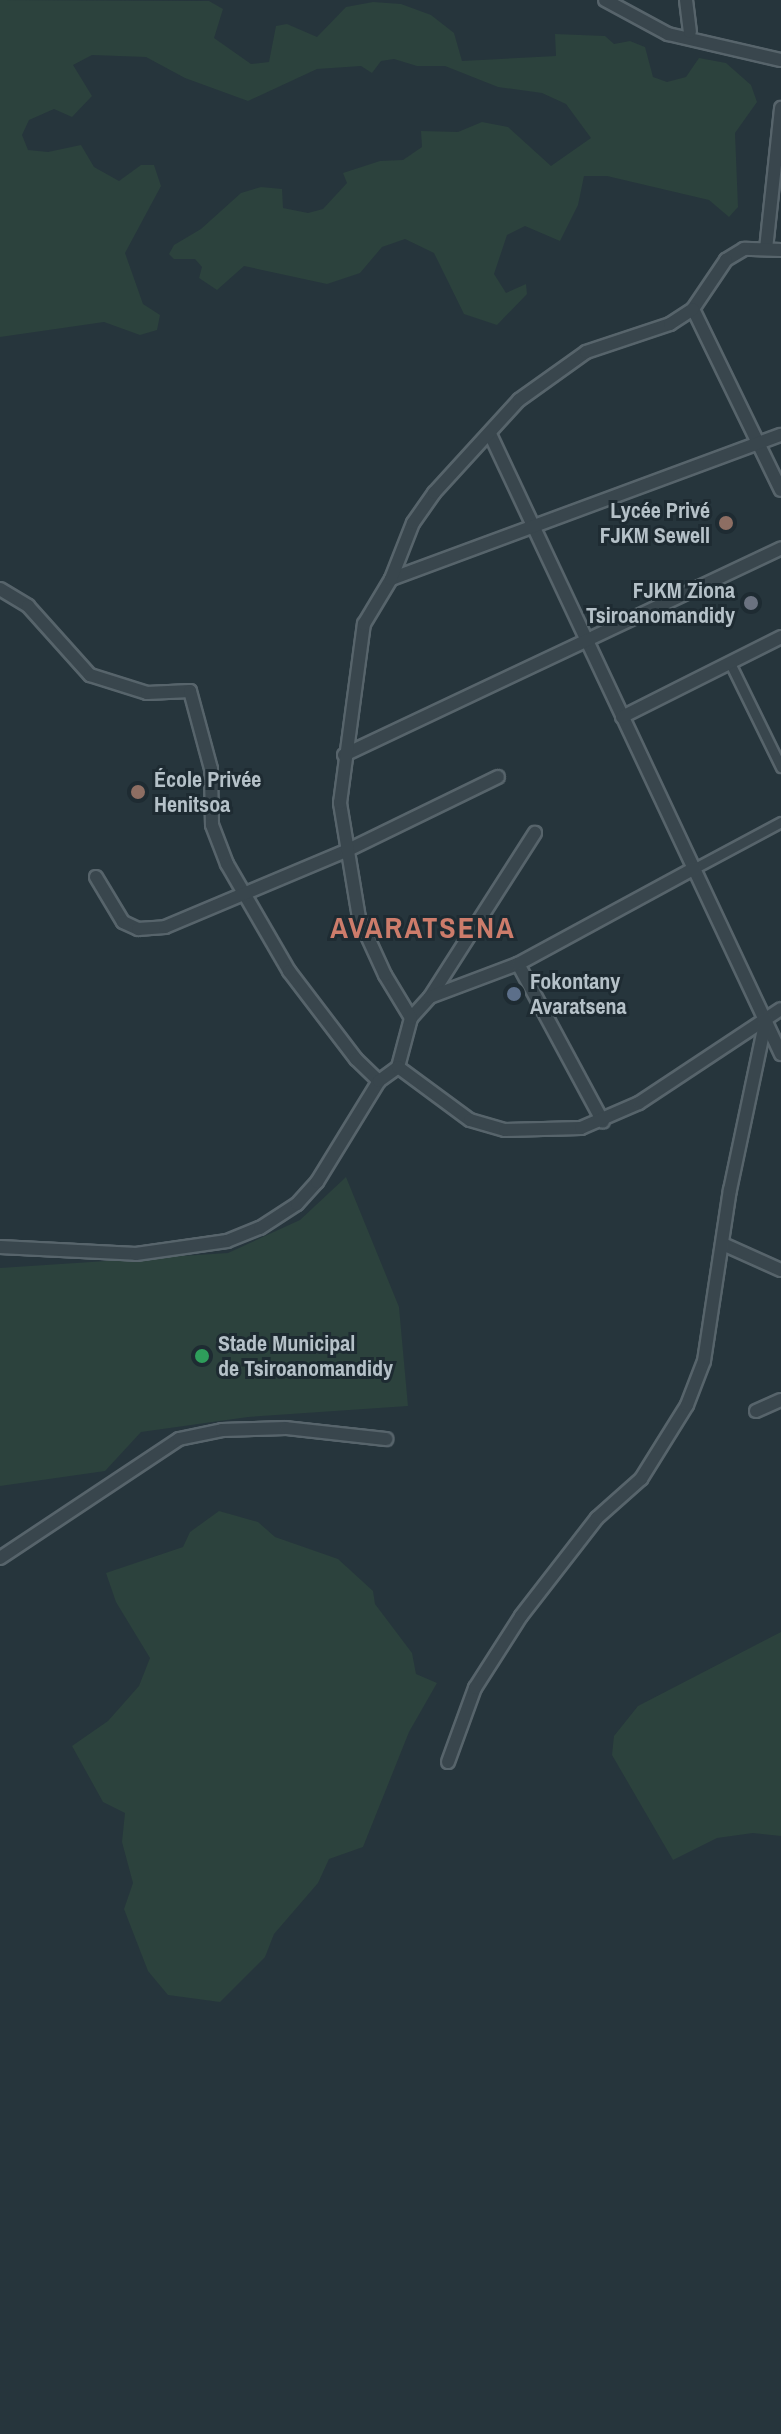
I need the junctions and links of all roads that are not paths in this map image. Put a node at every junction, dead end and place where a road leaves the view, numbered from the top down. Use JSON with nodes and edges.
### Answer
{"nodes":[{"id":1,"x":605,"y":0,"type":"edge"},
{"id":2,"x":686,"y":0,"type":"edge"},
{"id":3,"x":690,"y":32,"type":"dead end"},
{"id":4,"x":781,"y":60,"type":"edge"},
{"id":5,"x":781,"y":108,"type":"edge"},
{"id":6,"x":766,"y":249,"type":"junction"},
{"id":7,"x":781,"y":250,"type":"edge"},
{"id":8,"x":693,"y":309,"type":"junction"},
{"id":9,"x":490,"y":434,"type":"junction"},
{"id":10,"x":781,"y":435,"type":"edge"},
{"id":11,"x":758,"y":443,"type":"junction"},
{"id":12,"x":781,"y":490,"type":"edge"},
{"id":13,"x":534,"y":527,"type":"junction"},
{"id":14,"x":781,"y":548,"type":"edge"},
{"id":15,"x":391,"y":579,"type":"junction"},
{"id":16,"x":0,"y":589,"type":"edge"},
{"id":17,"x":781,"y":637,"type":"edge"},
{"id":18,"x":588,"y":644,"type":"junction"},
{"id":19,"x":730,"y":663,"type":"junction"},
{"id":20,"x":622,"y":717,"type":"junction"},
{"id":21,"x":344,"y":755,"type":"junction"},
{"id":22,"x":781,"y":767,"type":"edge"},
{"id":23,"x":498,"y":777,"type":"dead end"},
{"id":24,"x":781,"y":822,"type":"edge"},
{"id":25,"x":535,"y":833,"type":"dead end"},
{"id":26,"x":346,"y":851,"type":"junction"},
{"id":27,"x":695,"y":868,"type":"junction"},
{"id":28,"x":96,"y":877,"type":"dead end"},
{"id":29,"x":245,"y":894,"type":"junction"},
{"id":30,"x":518,"y":964,"type":"junction"},
{"id":31,"x":430,"y":997,"type":"junction"},
{"id":32,"x":781,"y":1009,"type":"edge"},
{"id":33,"x":411,"y":1018,"type":"junction"},
{"id":34,"x":766,"y":1019,"type":"junction"},
{"id":35,"x":781,"y":1054,"type":"edge"},
{"id":36,"x":398,"y":1067,"type":"junction"},
{"id":37,"x":379,"y":1081,"type":"junction"},
{"id":38,"x":603,"y":1122,"type":"junction"},
{"id":39,"x":725,"y":1245,"type":"junction"},
{"id":40,"x":0,"y":1247,"type":"edge"},
{"id":41,"x":781,"y":1270,"type":"edge"},
{"id":42,"x":781,"y":1400,"type":"edge"},
{"id":43,"x":756,"y":1411,"type":"dead end"},
{"id":44,"x":386,"y":1439,"type":"dead end"},
{"id":45,"x":0,"y":1558,"type":"edge"},
{"id":46,"x":448,"y":1762,"type":"dead end"}],
"edges":[{"from":1,"to":4,"type":"street"},
{"from":2,"to":3,"type":"street"},
{"from":5,"to":6,"type":"street"},
{"from":6,"to":7,"type":"street"},
{"from":6,"to":8,"type":"street"},
{"from":8,"to":9,"type":"street"},
{"from":8,"to":11,"type":"street"},
{"from":9,"to":13,"type":"street"},
{"from":9,"to":15,"type":"street"},
{"from":10,"to":11,"type":"street"},
{"from":11,"to":12,"type":"street"},
{"from":11,"to":13,"type":"street"},
{"from":13,"to":15,"type":"street"},
{"from":13,"to":18,"type":"street"},
{"from":14,"to":18,"type":"street"},
{"from":15,"to":21,"type":"street"},
{"from":16,"to":29,"type":"street"},
{"from":17,"to":19,"type":"street"},
{"from":18,"to":20,"type":"street"},
{"from":18,"to":21,"type":"street"},
{"from":19,"to":20,"type":"street"},
{"from":19,"to":22,"type":"street"},
{"from":20,"to":27,"type":"street"},
{"from":21,"to":26,"type":"street"},
{"from":23,"to":26,"type":"street"},
{"from":24,"to":27,"type":"street"},
{"from":25,"to":31,"type":"street"},
{"from":26,"to":29,"type":"street"},
{"from":26,"to":33,"type":"street"},
{"from":27,"to":30,"type":"street"},
{"from":27,"to":34,"type":"street"},
{"from":28,"to":29,"type":"street"},
{"from":29,"to":37,"type":"street"},
{"from":30,"to":31,"type":"street"},
{"from":30,"to":38,"type":"street"},
{"from":31,"to":33,"type":"street"},
{"from":32,"to":34,"type":"street"},
{"from":33,"to":36,"type":"street"},
{"from":34,"to":35,"type":"street"},
{"from":34,"to":38,"type":"street"},
{"from":34,"to":39,"type":"street"},
{"from":36,"to":37,"type":"street"},
{"from":36,"to":38,"type":"street"},
{"from":37,"to":40,"type":"street"},
{"from":39,"to":41,"type":"street"},
{"from":39,"to":46,"type":"street"},
{"from":42,"to":43,"type":"street"},
{"from":44,"to":45,"type":"street"}]}
